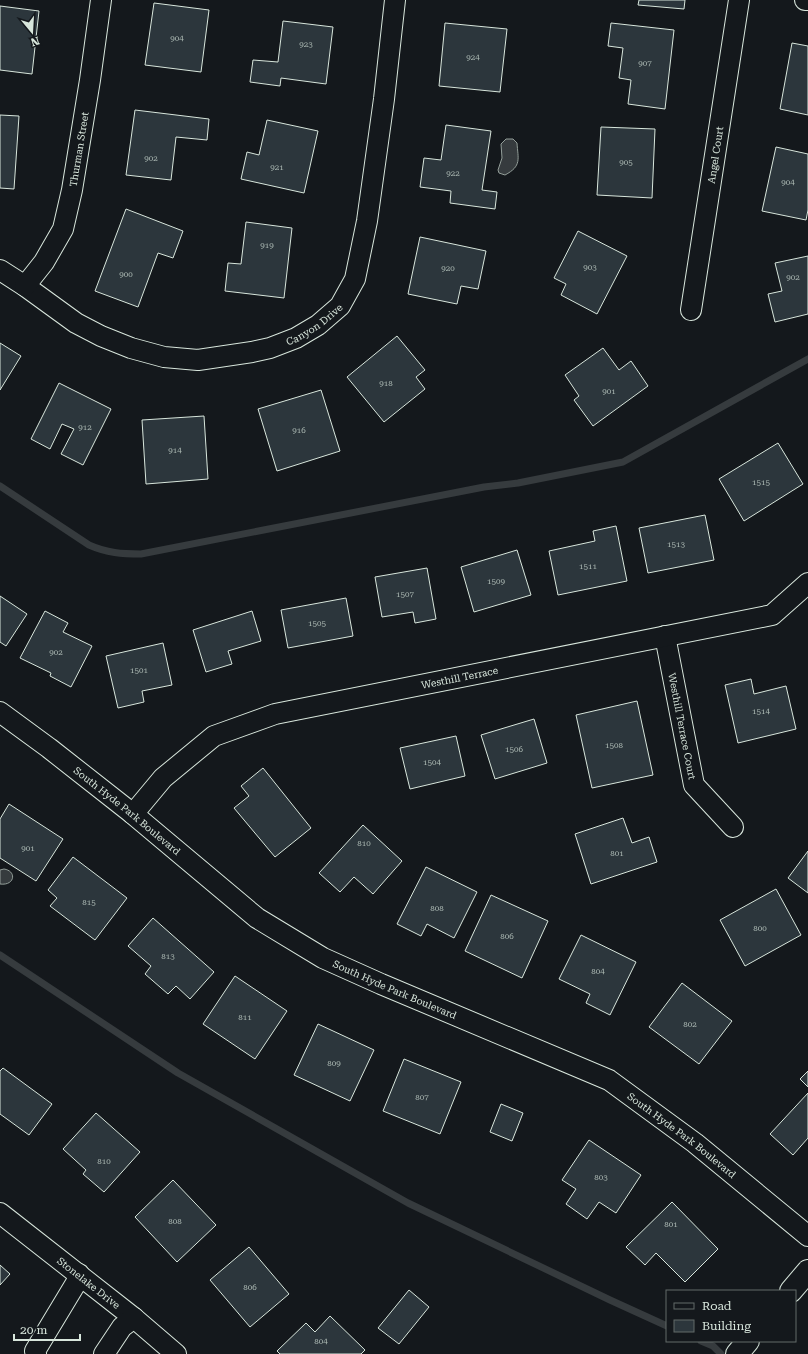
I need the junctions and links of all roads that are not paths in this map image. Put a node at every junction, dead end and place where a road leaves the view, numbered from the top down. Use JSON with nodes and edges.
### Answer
{"nodes":[{"id":1,"x":101,"y":0,"type":"edge"},
{"id":2,"x":395,"y":0,"type":"edge"},
{"id":3,"x":739,"y":0,"type":"edge"},
{"id":4,"x":805,"y":0,"type":"edge"},
{"id":5,"x":808,"y":0,"type":"edge"},
{"id":6,"x":0,"y":270,"type":"edge"},
{"id":7,"x":25,"y":286,"type":"junction"},
{"id":8,"x":691,"y":310,"type":"dead end"},
{"id":9,"x":808,"y":584,"type":"edge"},
{"id":10,"x":665,"y":636,"type":"junction"},
{"id":11,"x":0,"y":712,"type":"edge"},
{"id":12,"x":133,"y":814,"type":"junction"},
{"id":13,"x":733,"y":827,"type":"dead end"},
{"id":14,"x":0,"y":1213,"type":"edge"},
{"id":15,"x":808,"y":1236,"type":"edge"},
{"id":16,"x":808,"y":1271,"type":"edge"},
{"id":17,"x":79,"y":1274,"type":"junction"},
{"id":18,"x":792,"y":1290,"type":"edge"},
{"id":19,"x":134,"y":1318,"type":"junction"},
{"id":20,"x":36,"y":1354,"type":"edge"},
{"id":21,"x":104,"y":1354,"type":"edge"},
{"id":22,"x":176,"y":1354,"type":"edge"}],
"edges":[{"from":1,"to":7,"type":"street","name":"Thurman Street"},
{"from":2,"to":7,"type":"street","name":"Canyon Drive"},
{"from":3,"to":8,"type":"street","name":"Angel Court"},
{"from":4,"to":5,"type":"street"},
{"from":6,"to":7,"type":"street","name":"Canyon Drive"},
{"from":9,"to":10,"type":"street","name":"Westhill Terrace"},
{"from":10,"to":12,"type":"street","name":"Westhill Terrace"},
{"from":10,"to":13,"type":"street","name":"Westhill Terrace Court"},
{"from":11,"to":12,"type":"street","name":"South Hyde Park Boulevard"},
{"from":12,"to":15,"type":"street","name":"South Hyde Park Boulevard"},
{"from":14,"to":17,"type":"street","name":"Stonelake Drive"},
{"from":16,"to":18,"type":"street"},
{"from":17,"to":19,"type":"street","name":"Stonelake Drive"},
{"from":17,"to":20,"type":"street"},
{"from":19,"to":21,"type":"street"},
{"from":19,"to":22,"type":"street","name":"Stonelake Drive"}]}
